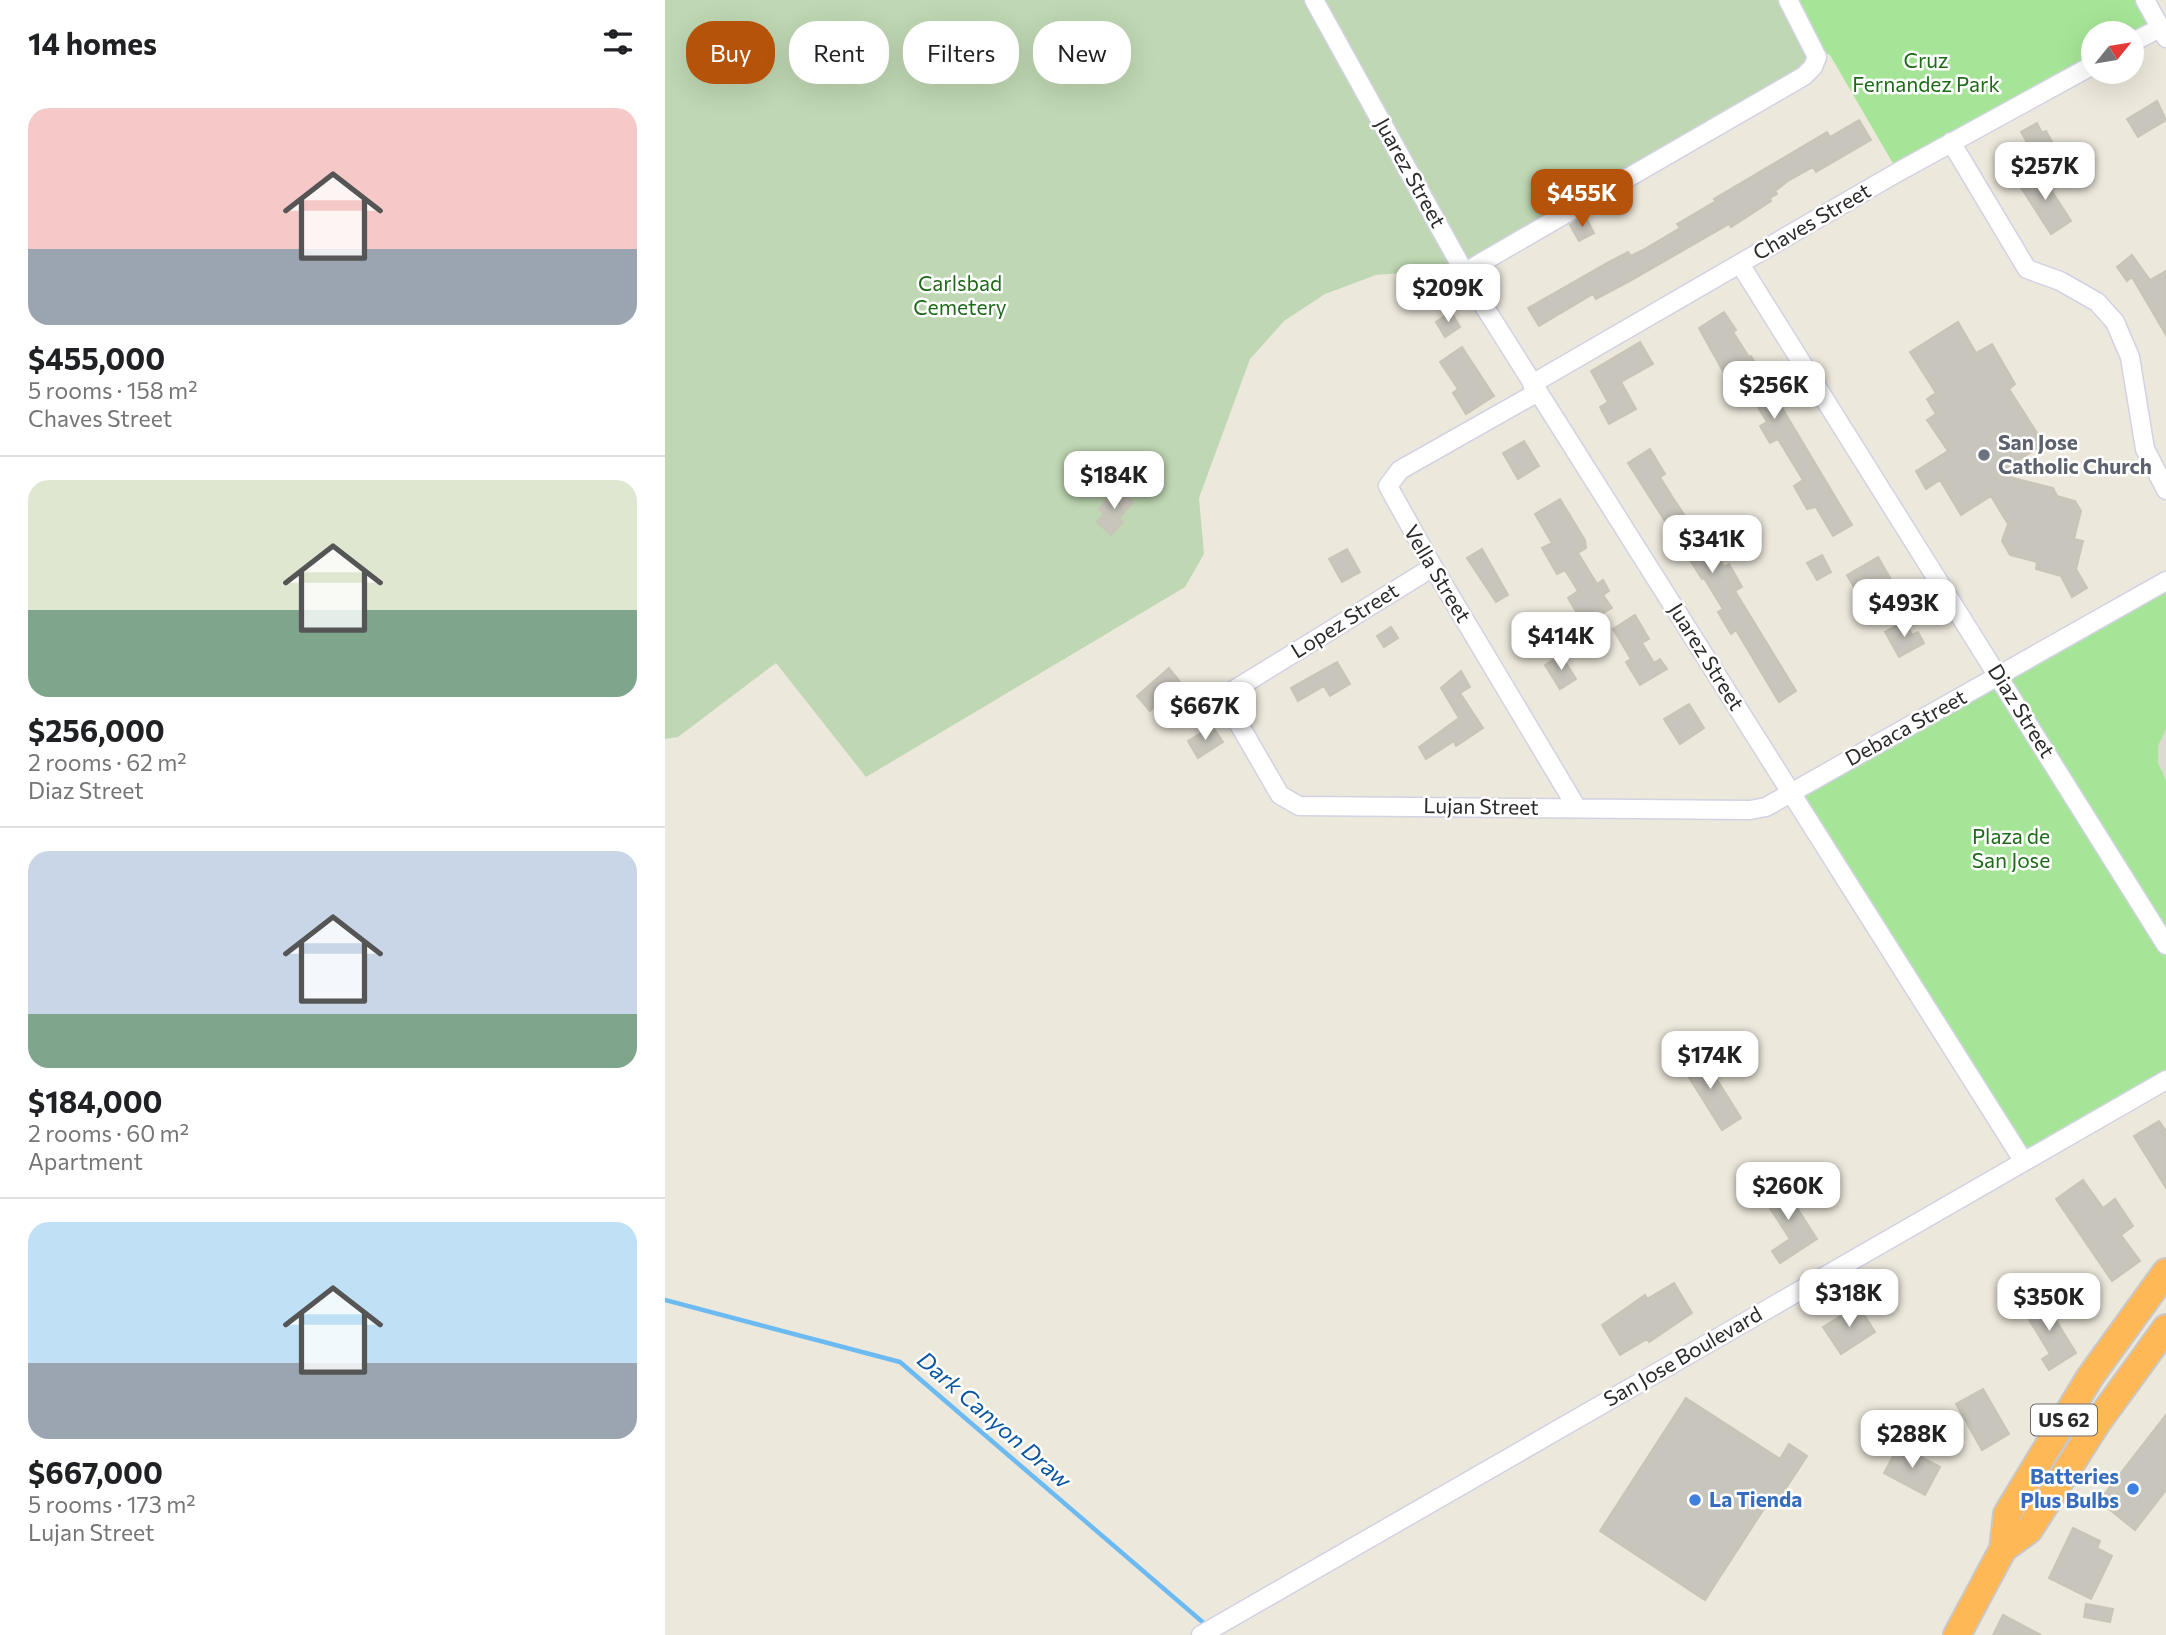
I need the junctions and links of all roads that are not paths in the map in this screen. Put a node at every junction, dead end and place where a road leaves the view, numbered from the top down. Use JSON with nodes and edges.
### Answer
{"nodes":[{"id":1,"x":1314,"y":0,"type":"edge"},
{"id":2,"x":1788,"y":0,"type":"edge"},
{"id":3,"x":2145,"y":0,"type":"edge"},
{"id":4,"x":2163,"y":33,"type":"edge"},
{"id":5,"x":2144,"y":39,"type":"edge"},
{"id":6,"x":2081,"y":72,"type":"edge"},
{"id":7,"x":1951,"y":142,"type":"junction"},
{"id":8,"x":1740,"y":264,"type":"junction"},
{"id":9,"x":1465,"y":272,"type":"junction"},
{"id":10,"x":1535,"y":388,"type":"junction"},
{"id":11,"x":1389,"y":481,"type":"joint"},
{"id":12,"x":2166,"y":490,"type":"edge"},
{"id":13,"x":1433,"y":567,"type":"junction"},
{"id":14,"x":2166,"y":581,"type":"edge"},
{"id":15,"x":1999,"y":676,"type":"junction"},
{"id":16,"x":1226,"y":700,"type":"joint"},
{"id":17,"x":1792,"y":793,"type":"junction"},
{"id":18,"x":1577,"y":808,"type":"junction"},
{"id":19,"x":2166,"y":945,"type":"edge"},
{"id":20,"x":2166,"y":1080,"type":"edge"},
{"id":21,"x":2024,"y":1162,"type":"junction"},
{"id":22,"x":2166,"y":1272,"type":"edge"},
{"id":23,"x":2155,"y":1296,"type":"edge"},
{"id":24,"x":2162,"y":1338,"type":"edge"},
{"id":25,"x":2003,"y":1549,"type":"junction"},
{"id":26,"x":1201,"y":1635,"type":"edge"},
{"id":27,"x":1957,"y":1635,"type":"edge"}],
"edges":[{"from":1,"to":9,"type":"street","name":"Juarez Street"},
{"from":2,"to":9,"type":"street"},
{"from":3,"to":4,"type":"street"},
{"from":4,"to":5,"type":"street"},
{"from":6,"to":7,"type":"street","name":"Chaves Street"},
{"from":7,"to":8,"type":"street","name":"Chaves Street"},
{"from":7,"to":12,"type":"street"},
{"from":8,"to":10,"type":"street","name":"Chaves Street"},
{"from":8,"to":15,"type":"street","name":"Diaz Street"},
{"from":9,"to":10,"type":"street","name":"Juarez Street"},
{"from":10,"to":11,"type":"street","name":"Chaves Street"},
{"from":10,"to":17,"type":"street","name":"Juarez Street"},
{"from":11,"to":13,"type":"street","name":"Vella Street"},
{"from":13,"to":16,"type":"street","name":"Lopez Street"},
{"from":13,"to":18,"type":"street","name":"Vella Street"},
{"from":14,"to":15,"type":"street","name":"Debaca Street"},
{"from":15,"to":17,"type":"street","name":"Debaca Street"},
{"from":15,"to":19,"type":"street","name":"Diaz Street"},
{"from":16,"to":18,"type":"street","name":"Lujan Street"},
{"from":17,"to":18,"type":"street","name":"Lujan Street"},
{"from":17,"to":21,"type":"street","name":"Juarez Street"},
{"from":20,"to":21,"type":"street","name":"San Jose Boulevard"},
{"from":21,"to":26,"type":"street","name":"San Jose Boulevard"},
{"from":22,"to":23,"type":"highway","number":"US 62"},
{"from":23,"to":25,"type":"highway","number":"US 62"},
{"from":24,"to":25,"type":"highway","number":"US 62"},
{"from":25,"to":27,"type":"highway","number":"US 62"}]}
